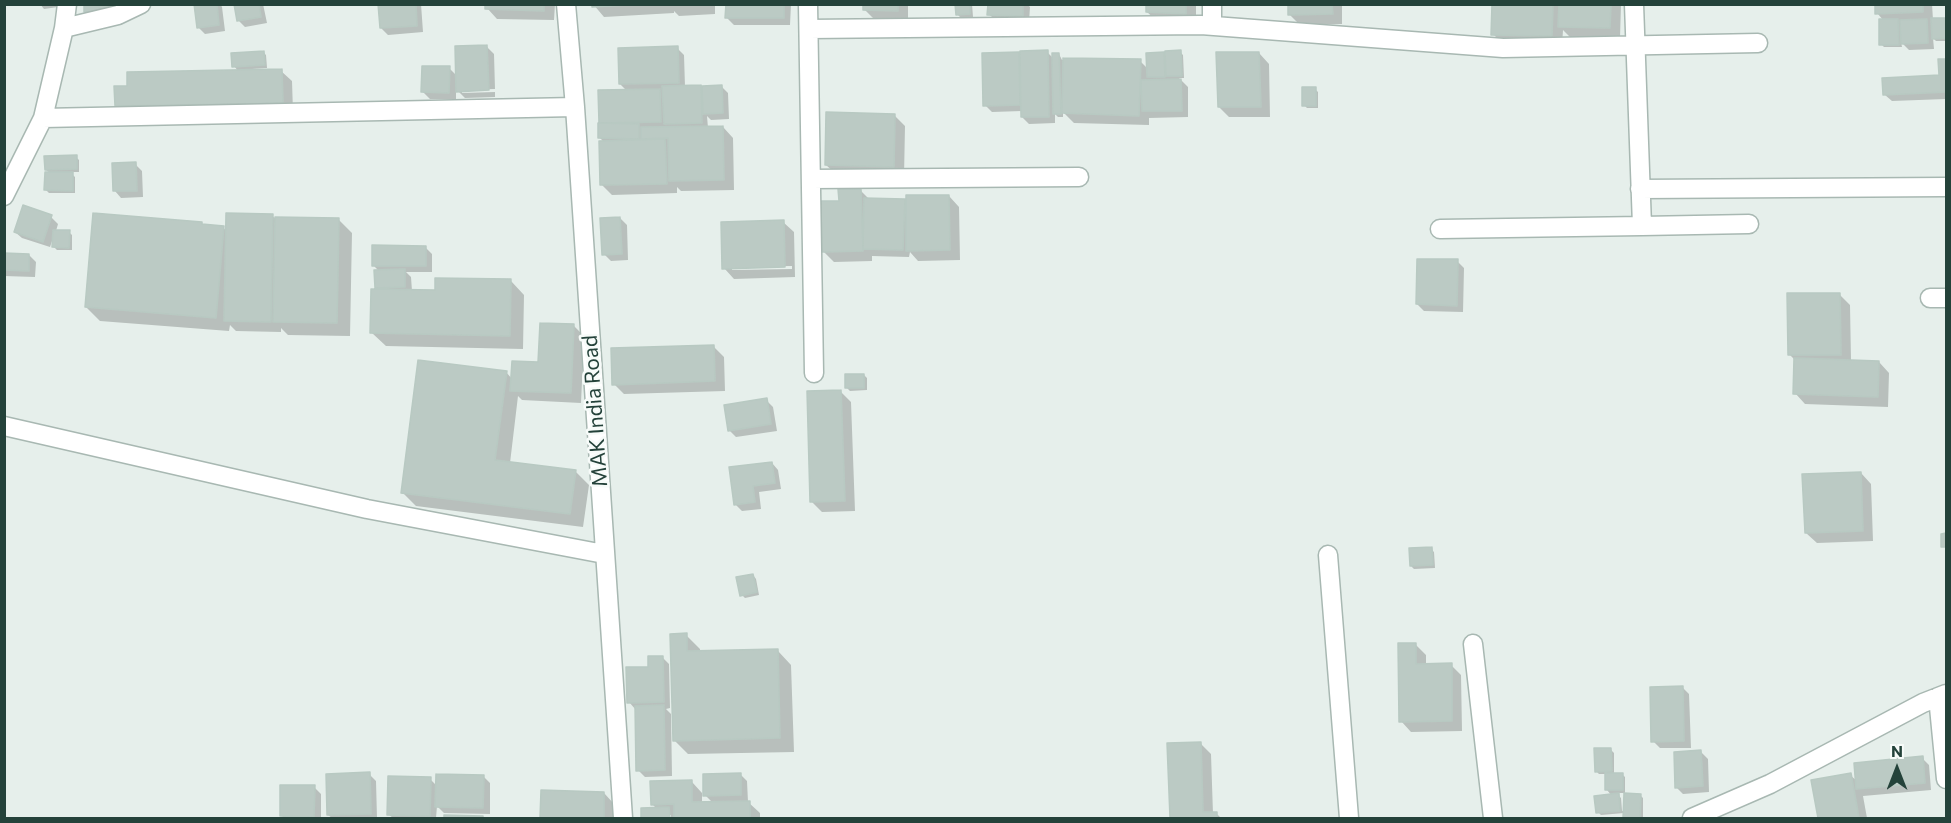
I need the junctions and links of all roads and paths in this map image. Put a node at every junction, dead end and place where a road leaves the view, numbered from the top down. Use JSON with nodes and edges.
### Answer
{"nodes":[{"id":1,"x":67,"y":4,"type":"edge"},
{"id":2,"x":141,"y":4,"type":"edge"},
{"id":3,"x":566,"y":4,"type":"edge"},
{"id":4,"x":808,"y":4,"type":"edge"},
{"id":5,"x":1212,"y":4,"type":"edge"},
{"id":6,"x":1634,"y":4,"type":"edge"},
{"id":7,"x":1212,"y":26,"type":"junction"},
{"id":8,"x":64,"y":28,"type":"junction"},
{"id":9,"x":809,"y":29,"type":"junction"},
{"id":10,"x":1758,"y":43,"type":"dead end"},
{"id":11,"x":1636,"y":46,"type":"junction"},
{"id":12,"x":575,"y":107,"type":"junction"},
{"id":13,"x":43,"y":118,"type":"junction"},
{"id":14,"x":1080,"y":177,"type":"dead end"},
{"id":15,"x":811,"y":179,"type":"junction"},
{"id":16,"x":1947,"y":187,"type":"edge"},
{"id":17,"x":1640,"y":189,"type":"junction"},
{"id":18,"x":4,"y":196,"type":"edge"},
{"id":19,"x":1749,"y":224,"type":"dead end"},
{"id":20,"x":1642,"y":226,"type":"junction"},
{"id":21,"x":1440,"y":229,"type":"dead end"},
{"id":22,"x":814,"y":373,"type":"dead end"},
{"id":23,"x":4,"y":426,"type":"edge"},
{"id":24,"x":604,"y":554,"type":"junction"},
{"id":25,"x":1328,"y":555,"type":"dead end"},
{"id":26,"x":1473,"y":644,"type":"dead end"},
{"id":27,"x":1942,"y":695,"type":"edge"},
{"id":28,"x":1947,"y":779,"type":"edge"},
{"id":29,"x":622,"y":819,"type":"edge"},
{"id":30,"x":1349,"y":819,"type":"edge"},
{"id":31,"x":1493,"y":819,"type":"edge"},
{"id":32,"x":1692,"y":819,"type":"edge"}],
"edges":[{"from":1,"to":8,"type":"street"},
{"from":2,"to":8,"type":"street"},
{"from":3,"to":12,"type":"street","name":"MAK India Road"},
{"from":4,"to":9,"type":"street"},
{"from":5,"to":7,"type":"street"},
{"from":6,"to":11,"type":"street"},
{"from":7,"to":9,"type":"street"},
{"from":7,"to":11,"type":"street"},
{"from":8,"to":13,"type":"street"},
{"from":9,"to":15,"type":"street"},
{"from":10,"to":11,"type":"street"},
{"from":11,"to":17,"type":"street"},
{"from":12,"to":13,"type":"street"},
{"from":12,"to":24,"type":"street","name":"MAK India Road"},
{"from":13,"to":18,"type":"street"},
{"from":14,"to":15,"type":"street"},
{"from":15,"to":22,"type":"street"},
{"from":16,"to":17,"type":"street"},
{"from":17,"to":20,"type":"street"},
{"from":19,"to":20,"type":"street"},
{"from":20,"to":21,"type":"street"},
{"from":23,"to":24,"type":"street"},
{"from":24,"to":29,"type":"street","name":"MAK India Road"},
{"from":25,"to":30,"type":"street"},
{"from":26,"to":31,"type":"street"},
{"from":27,"to":28,"type":"street"},
{"from":27,"to":32,"type":"street"}]}
